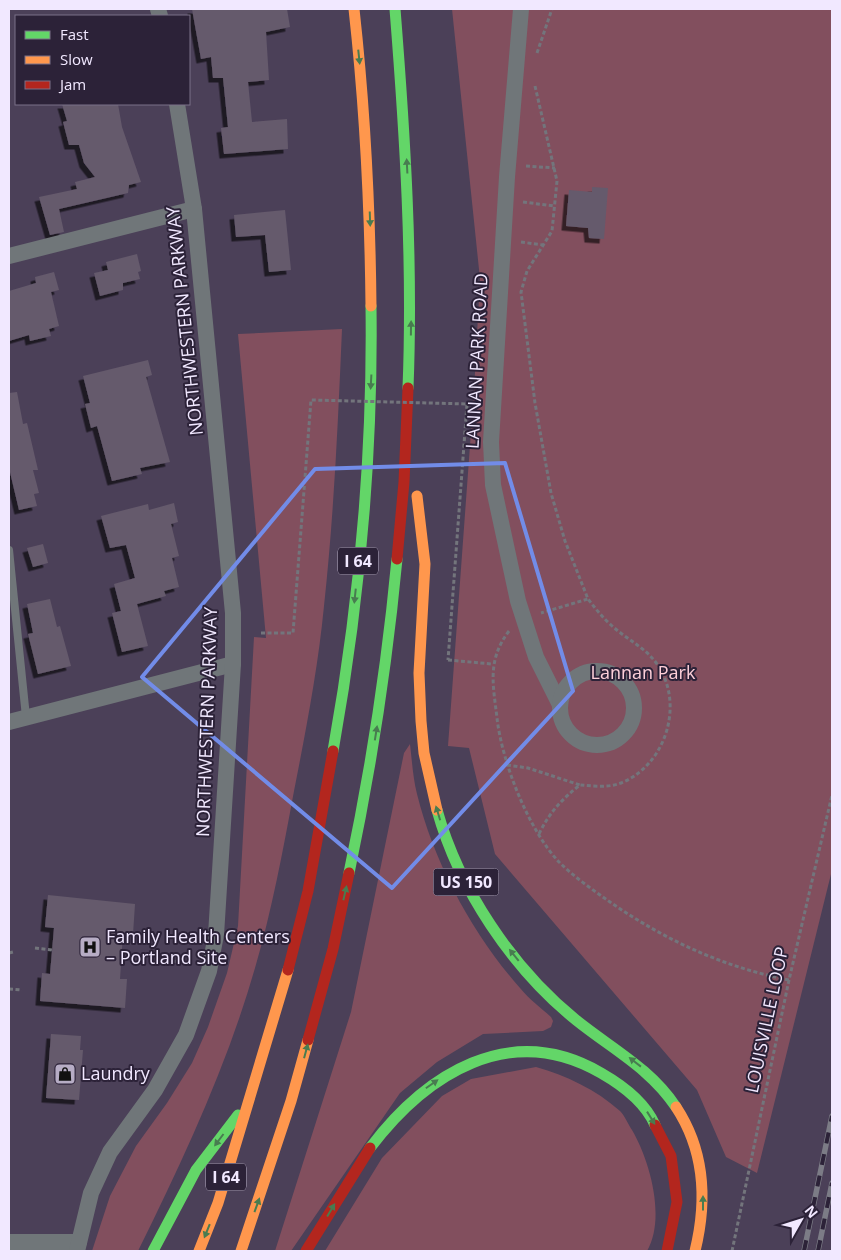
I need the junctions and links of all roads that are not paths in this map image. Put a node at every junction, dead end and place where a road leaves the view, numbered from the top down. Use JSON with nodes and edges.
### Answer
{"nodes":[{"id":1,"x":354,"y":9,"type":"edge"},
{"id":2,"x":395,"y":9,"type":"edge"},
{"id":3,"x":520,"y":9,"type":"edge"},
{"id":4,"x":177,"y":105,"type":"edge"},
{"id":5,"x":194,"y":209,"type":"junction"},
{"id":6,"x":9,"y":256,"type":"edge"},
{"id":7,"x":409,"y":430,"type":"junction"},
{"id":8,"x":9,"y":550,"type":"edge"},
{"id":9,"x":233,"y":664,"type":"junction"},
{"id":10,"x":560,"y":705,"type":"junction"},
{"id":11,"x":26,"y":717,"type":"junction"},
{"id":12,"x":9,"y":722,"type":"edge"},
{"id":13,"x":248,"y":1102,"type":"junction"},
{"id":14,"x":9,"y":1242,"type":"edge"},
{"id":15,"x":78,"y":1247,"type":"edge"},
{"id":16,"x":153,"y":1251,"type":"edge"},
{"id":17,"x":199,"y":1251,"type":"edge"},
{"id":18,"x":241,"y":1251,"type":"edge"},
{"id":19,"x":306,"y":1251,"type":"edge"},
{"id":20,"x":667,"y":1251,"type":"edge"},
{"id":21,"x":696,"y":1251,"type":"edge"}],
"edges":[{"from":1,"to":13,"type":"highway","number":"I 64","one_way":true},
{"from":7,"to":2,"type":"highway","number":"I 64","one_way":true},
{"from":3,"to":10,"type":"street","name":"LANNAN PARK ROAD"},
{"from":4,"to":5,"type":"street","name":"NORTHWESTERN PARKWAY"},
{"from":5,"to":6,"type":"street"},
{"from":5,"to":9,"type":"street","name":"NORTHWESTERN PARKWAY"},
{"from":18,"to":7,"type":"highway","number":"I 64","one_way":true},
{"from":21,"to":7,"type":"highway","number":"US 150","one_way":true},
{"from":8,"to":11,"type":"lane"},
{"from":9,"to":11,"type":"street"},
{"from":9,"to":15,"type":"street","name":"NORTHWESTERN PARKWAY"},
{"from":10,"to":10,"type":"street","name":"LANNAN PARK ROAD"},
{"from":11,"to":12,"type":"street"},
{"from":13,"to":16,"type":"highway","one_way":true},
{"from":13,"to":17,"type":"highway","number":"I 64","one_way":true},
{"from":14,"to":15,"type":"street"},
{"from":19,"to":20,"type":"highway","one_way":true}]}
